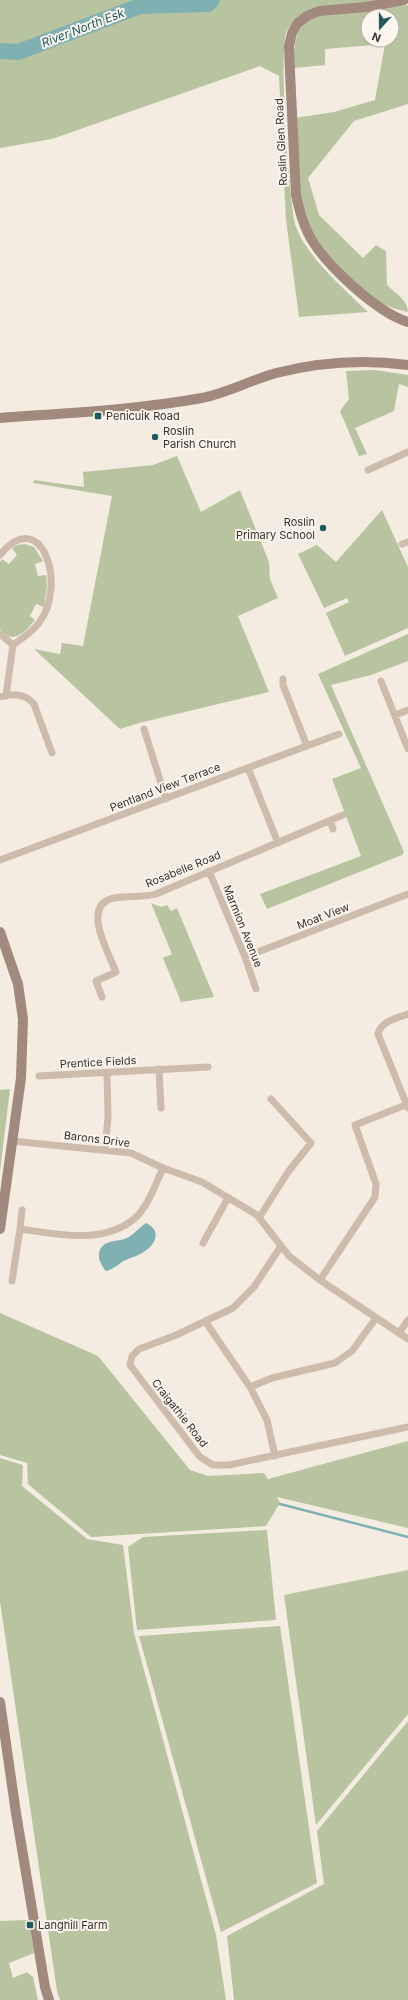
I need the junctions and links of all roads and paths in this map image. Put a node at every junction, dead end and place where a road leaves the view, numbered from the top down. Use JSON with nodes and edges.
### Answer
{"nodes":[{"id":1,"x":404,"y":0,"type":"edge"},
{"id":2,"x":408,"y":322,"type":"edge"},
{"id":3,"x":408,"y":365,"type":"edge"},
{"id":4,"x":0,"y":418,"type":"edge"},
{"id":5,"x":408,"y":452,"type":"edge"},
{"id":6,"x":368,"y":470,"type":"dead end"},
{"id":7,"x":0,"y":555,"type":"edge"},
{"id":8,"x":0,"y":634,"type":"edge"},
{"id":9,"x":13,"y":645,"type":"junction"},
{"id":10,"x":283,"y":679,"type":"dead end"},
{"id":11,"x":381,"y":681,"type":"dead end"},
{"id":12,"x":3,"y":696,"type":"edge"},
{"id":13,"x":408,"y":710,"type":"edge"},
{"id":14,"x":395,"y":715,"type":"junction"},
{"id":15,"x":144,"y":729,"type":"dead end"},
{"id":16,"x":339,"y":734,"type":"dead end"},
{"id":17,"x":307,"y":746,"type":"junction"},
{"id":18,"x":408,"y":749,"type":"edge"},
{"id":19,"x":52,"y":753,"type":"dead end"},
{"id":20,"x":248,"y":768,"type":"junction"},
{"id":21,"x":166,"y":799,"type":"junction"},
{"id":22,"x":343,"y":815,"type":"dead end"},
{"id":23,"x":330,"y":821,"type":"junction"},
{"id":24,"x":333,"y":829,"type":"dead end"},
{"id":25,"x":278,"y":843,"type":"junction"},
{"id":26,"x":0,"y":860,"type":"edge"},
{"id":27,"x":209,"y":871,"type":"junction"},
{"id":28,"x":408,"y":894,"type":"edge"},
{"id":29,"x":0,"y":932,"type":"edge"},
{"id":30,"x":246,"y":957,"type":"junction"},
{"id":31,"x":256,"y":989,"type":"dead end"},
{"id":32,"x":102,"y":997,"type":"dead end"},
{"id":33,"x":408,"y":1014,"type":"edge"},
{"id":34,"x":208,"y":1067,"type":"dead end"},
{"id":35,"x":159,"y":1069,"type":"junction"},
{"id":36,"x":106,"y":1074,"type":"junction"},
{"id":37,"x":39,"y":1076,"type":"dead end"},
{"id":38,"x":272,"y":1099,"type":"dead end"},
{"id":39,"x":407,"y":1106,"type":"edge"},
{"id":40,"x":161,"y":1108,"type":"dead end"},
{"id":41,"x":12,"y":1141,"type":"junction"},
{"id":42,"x":105,"y":1150,"type":"junction"},
{"id":43,"x":163,"y":1168,"type":"junction"},
{"id":44,"x":228,"y":1198,"type":"junction"},
{"id":45,"x":22,"y":1210,"type":"dead end"},
{"id":46,"x":259,"y":1218,"type":"junction"},
{"id":47,"x":0,"y":1229,"type":"edge"},
{"id":48,"x":20,"y":1230,"type":"junction"},
{"id":49,"x":203,"y":1243,"type":"dead end"},
{"id":50,"x":281,"y":1246,"type":"junction"},
{"id":51,"x":320,"y":1280,"type":"junction"},
{"id":52,"x":12,"y":1281,"type":"dead end"},
{"id":53,"x":376,"y":1318,"type":"junction"},
{"id":54,"x":408,"y":1320,"type":"edge"},
{"id":55,"x":205,"y":1321,"type":"junction"},
{"id":56,"x":399,"y":1333,"type":"junction"},
{"id":57,"x":408,"y":1339,"type":"edge"},
{"id":58,"x":250,"y":1387,"type":"junction"},
{"id":59,"x":408,"y":1427,"type":"edge"},
{"id":60,"x":275,"y":1456,"type":"junction"},
{"id":61,"x":0,"y":1702,"type":"edge"},
{"id":62,"x":49,"y":2000,"type":"edge"}],
"edges":[{"from":1,"to":2,"type":"main road","name":"Roslin Glen Road"},
{"from":3,"to":4,"type":"main road"},
{"from":5,"to":6,"type":"street"},
{"from":7,"to":9,"type":"street"},
{"from":8,"to":9,"type":"street"},
{"from":9,"to":12,"type":"street"},
{"from":10,"to":17,"type":"street"},
{"from":11,"to":14,"type":"street"},
{"from":12,"to":19,"type":"street"},
{"from":13,"to":14,"type":"street"},
{"from":14,"to":18,"type":"street"},
{"from":15,"to":21,"type":"street"},
{"from":16,"to":17,"type":"street","name":"Pentland View Terrace"},
{"from":17,"to":20,"type":"street","name":"Pentland View Terrace"},
{"from":20,"to":21,"type":"street","name":"Pentland View Terrace"},
{"from":20,"to":25,"type":"street"},
{"from":21,"to":26,"type":"street","name":"Pentland View Terrace"},
{"from":22,"to":23,"type":"street","name":"Rosabelle Road"},
{"from":23,"to":24,"type":"street"},
{"from":23,"to":25,"type":"street","name":"Rosabelle Road"},
{"from":25,"to":27,"type":"street","name":"Rosabelle Road"},
{"from":27,"to":30,"type":"street","name":"Marmion Avenue"},
{"from":27,"to":32,"type":"street","name":"Rosabelle Road"},
{"from":28,"to":30,"type":"street","name":"Moat View"},
{"from":29,"to":41,"type":"main road"},
{"from":30,"to":31,"type":"street","name":"Marmion Avenue"},
{"from":33,"to":39,"type":"street"},
{"from":34,"to":35,"type":"street","name":"Prentice Fields"},
{"from":35,"to":36,"type":"street","name":"Prentice Fields"},
{"from":35,"to":40,"type":"street"},
{"from":36,"to":37,"type":"street","name":"Prentice Fields"},
{"from":36,"to":42,"type":"street"},
{"from":38,"to":46,"type":"street"},
{"from":39,"to":51,"type":"street"},
{"from":41,"to":42,"type":"street","name":"Barons Drive"},
{"from":41,"to":47,"type":"main road"},
{"from":42,"to":43,"type":"street","name":"Barons Drive"},
{"from":43,"to":44,"type":"street","name":"Barons Drive"},
{"from":43,"to":48,"type":"street"},
{"from":44,"to":46,"type":"street","name":"Barons Drive"},
{"from":44,"to":49,"type":"street"},
{"from":45,"to":48,"type":"street"},
{"from":46,"to":50,"type":"street","name":"Barons Drive"},
{"from":48,"to":52,"type":"street"},
{"from":50,"to":51,"type":"street","name":"Barons Drive"},
{"from":50,"to":55,"type":"street","name":"Craigathie Road"},
{"from":51,"to":53,"type":"street","name":"Barons Drive"},
{"from":53,"to":56,"type":"street","name":"Barons Drive"},
{"from":53,"to":58,"type":"street"},
{"from":54,"to":56,"type":"street"},
{"from":55,"to":58,"type":"street"},
{"from":55,"to":60,"type":"street","name":"Craigathie Road"},
{"from":56,"to":57,"type":"street","name":"Barons Drive"},
{"from":58,"to":60,"type":"street"},
{"from":59,"to":60,"type":"street"},
{"from":61,"to":62,"type":"main road"}]}
